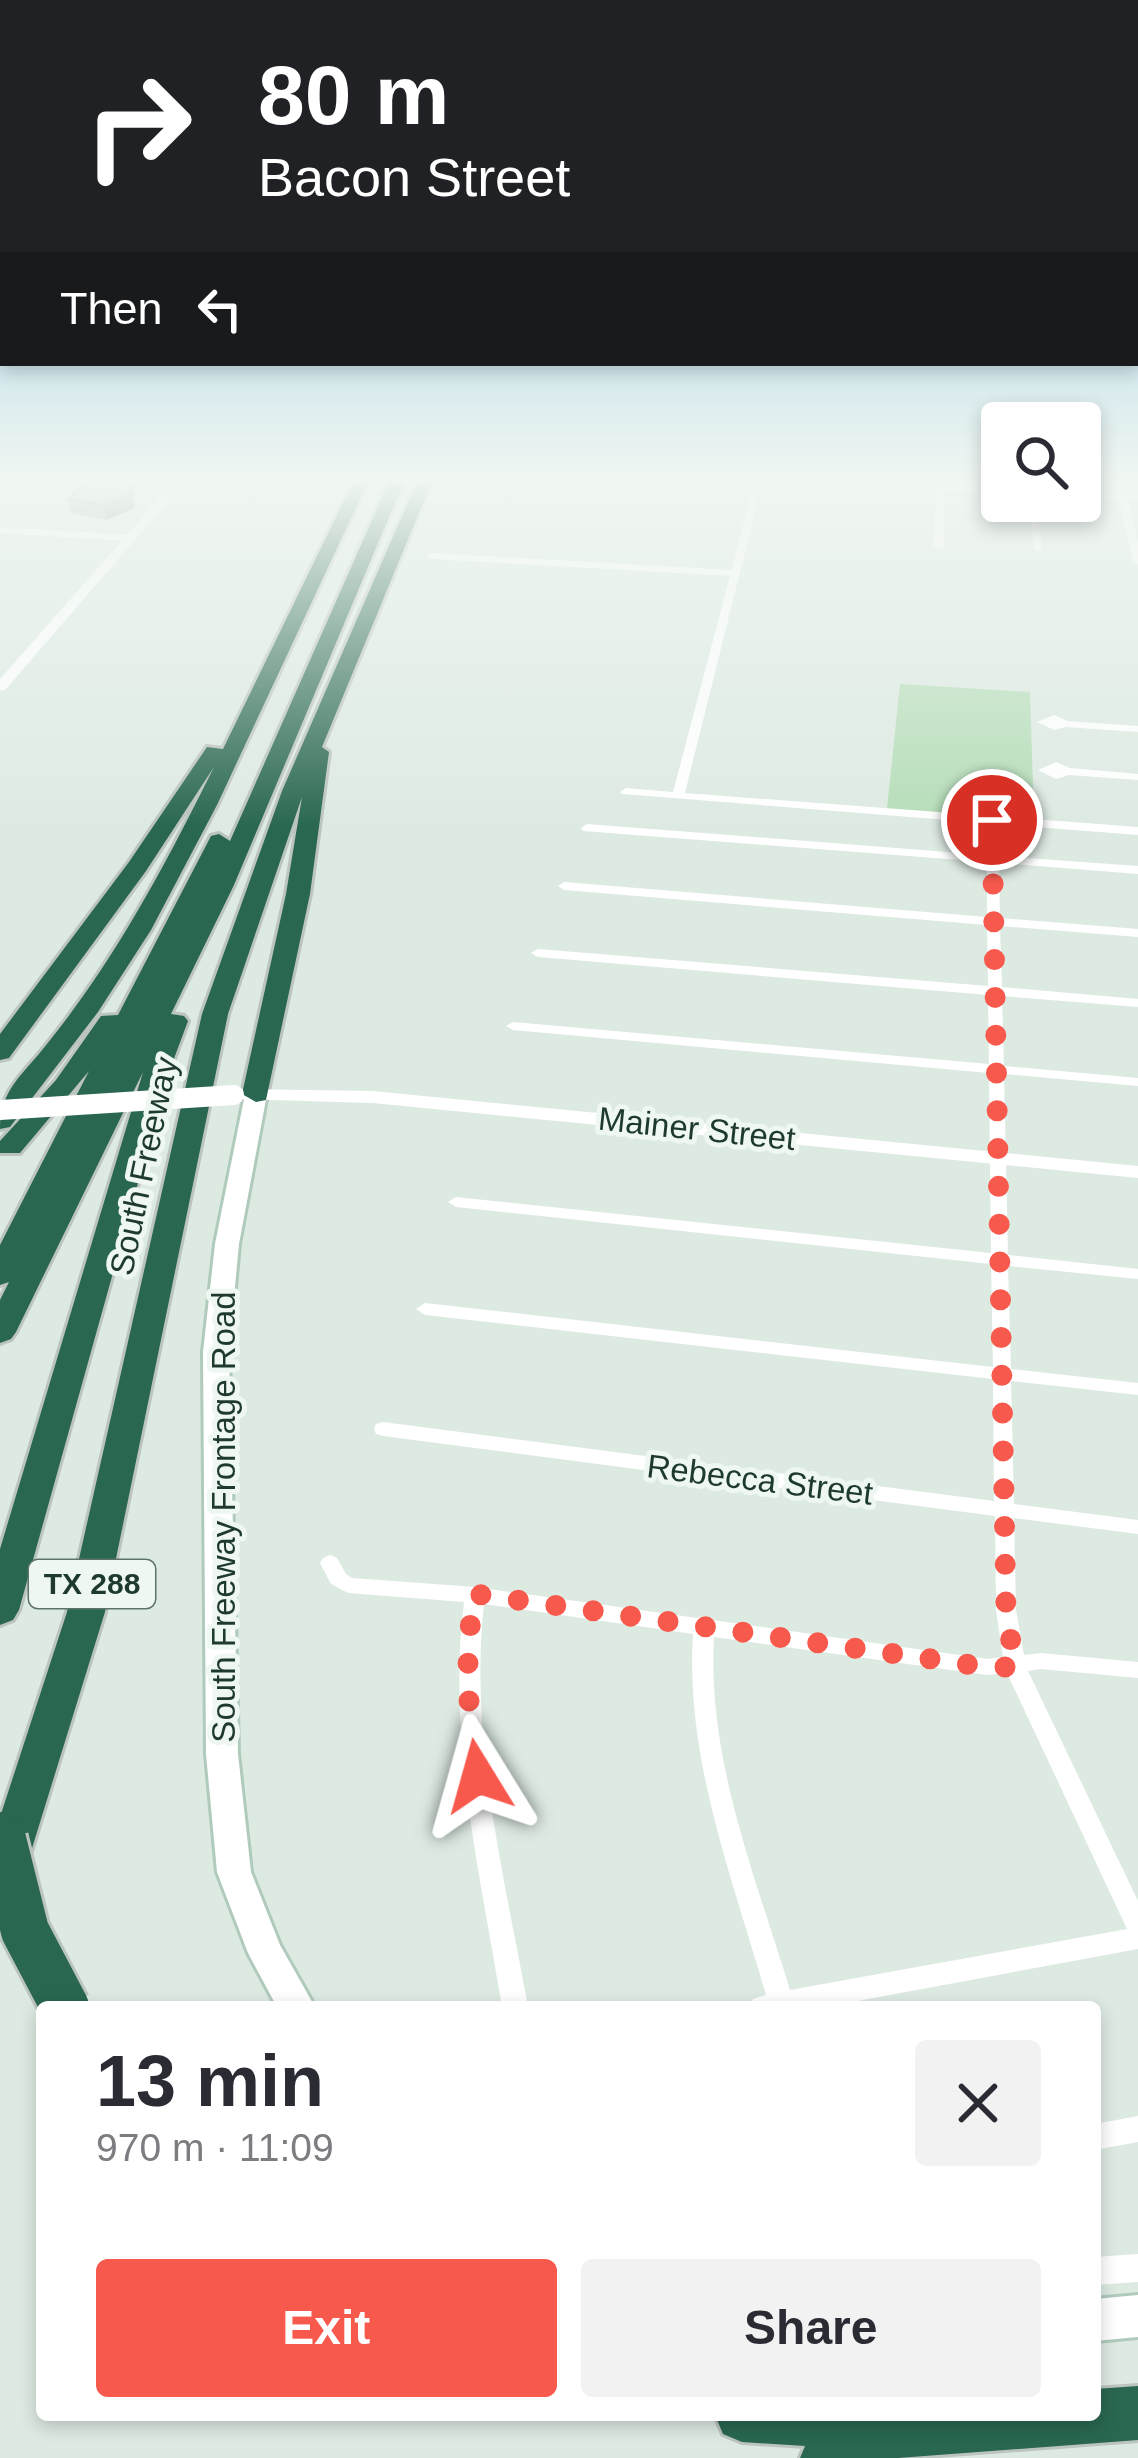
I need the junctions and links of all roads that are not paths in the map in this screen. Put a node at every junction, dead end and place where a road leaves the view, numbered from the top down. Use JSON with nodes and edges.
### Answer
{"nodes":[{"id":1,"x":78,"y":599,"type":"edge"},
{"id":2,"x":303,"y":599,"type":"edge"},
{"id":3,"x":330,"y":599,"type":"edge"},
{"id":4,"x":346,"y":599,"type":"edge"},
{"id":5,"x":374,"y":599,"type":"edge"},
{"id":6,"x":728,"y":599,"type":"edge"},
{"id":7,"x":273,"y":660,"type":"junction"},
{"id":8,"x":0,"y":687,"type":"edge"},
{"id":9,"x":322,"y":722,"type":"junction"},
{"id":10,"x":1066,"y":724,"type":"dead end"},
{"id":11,"x":1138,"y":729,"type":"edge"},
{"id":12,"x":1069,"y":771,"type":"dead end"},
{"id":13,"x":1138,"y":777,"type":"edge"},
{"id":14,"x":626,"y":792,"type":"dead end"},
{"id":15,"x":678,"y":796,"type":"junction"},
{"id":16,"x":992,"y":820,"type":"junction"},
{"id":17,"x":586,"y":828,"type":"dead end"},
{"id":18,"x":1138,"y":831,"type":"edge"},
{"id":19,"x":992,"y":859,"type":"junction"},
{"id":20,"x":209,"y":864,"type":"junction"},
{"id":21,"x":1138,"y":870,"type":"edge"},
{"id":22,"x":262,"y":879,"type":"junction"},
{"id":23,"x":564,"y":886,"type":"dead end"},
{"id":24,"x":994,"y":921,"type":"junction"},
{"id":25,"x":1138,"y":933,"type":"edge"},
{"id":26,"x":193,"y":946,"type":"junction"},
{"id":27,"x":538,"y":953,"type":"dead end"},
{"id":28,"x":995,"y":991,"type":"junction"},
{"id":29,"x":1138,"y":1004,"type":"edge"},
{"id":30,"x":513,"y":1026,"type":"dead end"},
{"id":31,"x":0,"y":1052,"type":"edge"},
{"id":32,"x":996,"y":1069,"type":"junction"},
{"id":33,"x":1138,"y":1082,"type":"edge"},
{"id":34,"x":245,"y":1094,"type":"junction"},
{"id":35,"x":0,"y":1109,"type":"edge"},
{"id":36,"x":4,"y":1144,"type":"edge"},
{"id":37,"x":998,"y":1158,"type":"junction"},
{"id":38,"x":1138,"y":1172,"type":"edge"},
{"id":39,"x":456,"y":1202,"type":"dead end"},
{"id":40,"x":109,"y":1246,"type":"junction"},
{"id":41,"x":1000,"y":1259,"type":"junction"},
{"id":42,"x":1138,"y":1274,"type":"edge"},
{"id":43,"x":0,"y":1275,"type":"edge"},
{"id":44,"x":425,"y":1309,"type":"dead end"},
{"id":45,"x":0,"y":1333,"type":"edge"},
{"id":46,"x":1001,"y":1374,"type":"junction"},
{"id":47,"x":1138,"y":1389,"type":"edge"},
{"id":48,"x":382,"y":1430,"type":"dead end"},
{"id":49,"x":1004,"y":1511,"type":"junction"},
{"id":50,"x":1138,"y":1527,"type":"edge"},
{"id":51,"x":330,"y":1562,"type":"dead end"},
{"id":52,"x":475,"y":1594,"type":"junction"},
{"id":53,"x":0,"y":1610,"type":"edge"},
{"id":54,"x":704,"y":1624,"type":"junction"},
{"id":55,"x":1015,"y":1667,"type":"junction"},
{"id":56,"x":1138,"y":1670,"type":"edge"},
{"id":57,"x":0,"y":1831,"type":"edge"},
{"id":58,"x":0,"y":1883,"type":"edge"},
{"id":59,"x":1138,"y":1927,"type":"edge"},
{"id":60,"x":1138,"y":1938,"type":"edge"},
{"id":61,"x":62,"y":2001,"type":"edge"},
{"id":62,"x":293,"y":2001,"type":"edge"},
{"id":63,"x":514,"y":2001,"type":"edge"},
{"id":64,"x":770,"y":2001,"type":"edge"},
{"id":65,"x":793,"y":2001,"type":"edge"},
{"id":66,"x":1138,"y":2128,"type":"edge"},
{"id":67,"x":1101,"y":2136,"type":"edge"},
{"id":68,"x":1138,"y":2268,"type":"edge"},
{"id":69,"x":1101,"y":2271,"type":"edge"},
{"id":70,"x":1138,"y":2316,"type":"edge"},
{"id":71,"x":1101,"y":2319,"type":"edge"},
{"id":72,"x":1138,"y":2413,"type":"edge"},
{"id":73,"x":1101,"y":2415,"type":"edge"},
{"id":74,"x":825,"y":2421,"type":"edge"},
{"id":75,"x":1007,"y":2421,"type":"edge"},
{"id":76,"x":908,"y":2427,"type":"junction"},
{"id":77,"x":827,"y":2458,"type":"edge"}],
"edges":[{"from":1,"to":8,"type":"street"},
{"from":2,"to":7,"type":"highway"},
{"from":3,"to":20,"type":"highway"},
{"from":4,"to":26,"type":"highway"},
{"from":5,"to":9,"type":"highway","name":"South Freeway","number":"TX 288"},
{"from":6,"to":15,"type":"street"},
{"from":7,"to":31,"type":"highway"},
{"from":7,"to":36,"type":"highway"},
{"from":9,"to":22,"type":"highway","name":"South Freeway","number":"TX 288"},
{"from":9,"to":34,"type":"highway"},
{"from":10,"to":11,"type":"street"},
{"from":12,"to":13,"type":"street"},
{"from":14,"to":15,"type":"street"},
{"from":15,"to":16,"type":"street"},
{"from":16,"to":18,"type":"street"},
{"from":16,"to":19,"type":"street"},
{"from":17,"to":19,"type":"street"},
{"from":19,"to":21,"type":"street"},
{"from":19,"to":24,"type":"street"},
{"from":20,"to":36,"type":"highway"},
{"from":20,"to":43,"type":"highway"},
{"from":22,"to":40,"type":"highway"},
{"from":22,"to":58,"type":"highway","name":"South Freeway","number":"TX 288"},
{"from":23,"to":24,"type":"street"},
{"from":24,"to":25,"type":"street"},
{"from":24,"to":28,"type":"street"},
{"from":26,"to":40,"type":"highway"},
{"from":26,"to":45,"type":"highway"},
{"from":27,"to":28,"type":"street"},
{"from":28,"to":29,"type":"street"},
{"from":28,"to":32,"type":"street"},
{"from":30,"to":32,"type":"street"},
{"from":32,"to":33,"type":"street"},
{"from":32,"to":37,"type":"street"},
{"from":34,"to":35,"type":"street","name":"Mainer Street","bridge":true},
{"from":34,"to":37,"type":"street","name":"Mainer Street"},
{"from":34,"to":62,"type":"main road","name":"South Freeway Frontage Road"},
{"from":37,"to":38,"type":"street","name":"Mainer Street"},
{"from":37,"to":41,"type":"street"},
{"from":39,"to":41,"type":"street"},
{"from":40,"to":53,"type":"highway"},
{"from":41,"to":42,"type":"street"},
{"from":41,"to":46,"type":"street"},
{"from":44,"to":46,"type":"street"},
{"from":46,"to":47,"type":"street"},
{"from":46,"to":49,"type":"street"},
{"from":48,"to":49,"type":"street","name":"Rebecca Street"},
{"from":49,"to":50,"type":"street","name":"Rebecca Street"},
{"from":49,"to":55,"type":"street"},
{"from":51,"to":52,"type":"street"},
{"from":52,"to":54,"type":"street"},
{"from":52,"to":63,"type":"street"},
{"from":54,"to":55,"type":"street"},
{"from":54,"to":64,"type":"street"},
{"from":55,"to":56,"type":"street"},
{"from":55,"to":59,"type":"street"},
{"from":57,"to":61,"type":"highway","bridge":true},
{"from":60,"to":65,"type":"street"},
{"from":66,"to":67,"type":"street"},
{"from":68,"to":69,"type":"street"},
{"from":70,"to":71,"type":"main road"},
{"from":72,"to":73,"type":"highway"},
{"from":74,"to":76,"type":"highway"},
{"from":75,"to":76,"type":"highway"},
{"from":76,"to":77,"type":"highway"}]}
